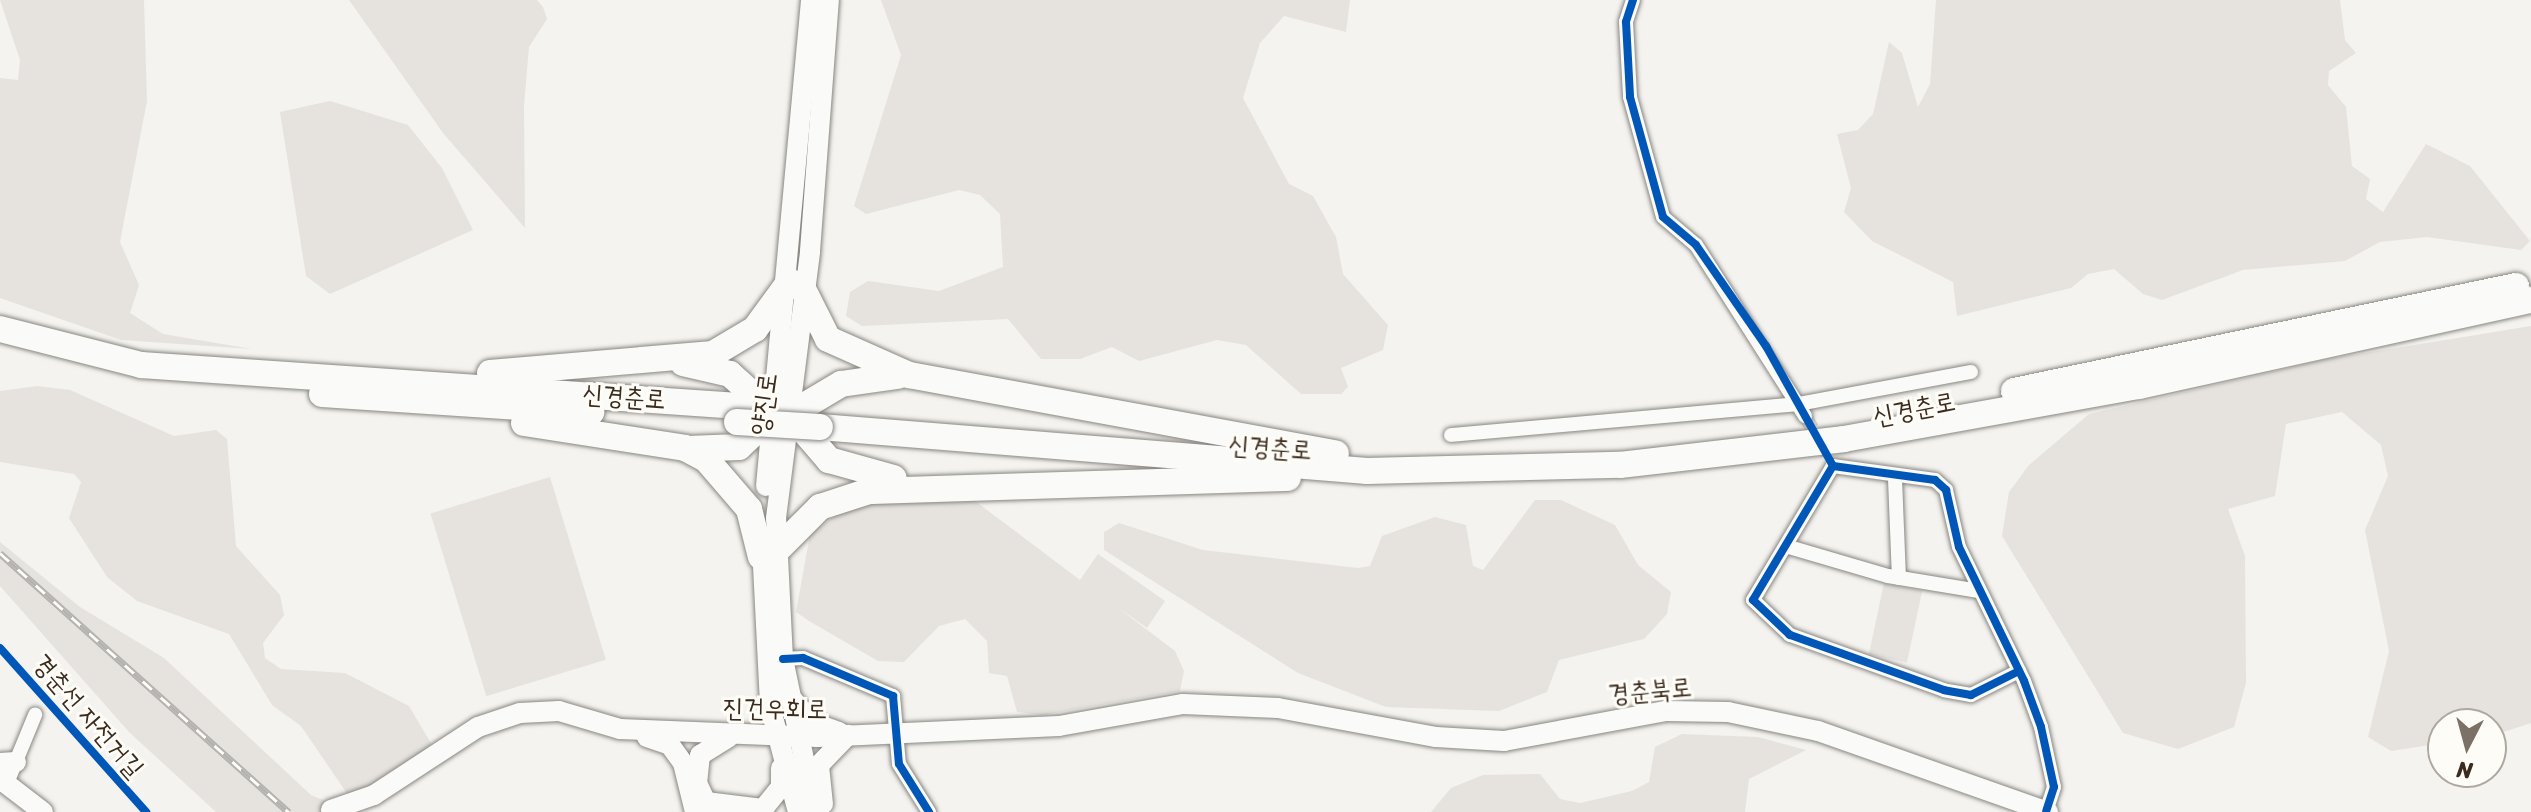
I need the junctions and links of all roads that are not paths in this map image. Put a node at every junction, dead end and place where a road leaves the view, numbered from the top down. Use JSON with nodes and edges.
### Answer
{"nodes":[{"id":1,"x":811,"y":0,"type":"edge"},
{"id":2,"x":829,"y":0,"type":"edge"},
{"id":3,"x":1633,"y":0,"type":"edge"},
{"id":4,"x":2531,"y":282,"type":"edge"},
{"id":5,"x":797,"y":287,"type":"junction"},
{"id":6,"x":2531,"y":300,"type":"edge"},
{"id":7,"x":0,"y":329,"type":"edge"},
{"id":8,"x":0,"y":346,"type":"edge"},
{"id":9,"x":661,"y":360,"type":"junction"},
{"id":10,"x":1971,"y":372,"type":"dead end"},
{"id":11,"x":909,"y":375,"type":"junction"},
{"id":12,"x":395,"y":389,"type":"junction"},
{"id":13,"x":1802,"y":410,"type":"junction"},
{"id":14,"x":782,"y":414,"type":"junction"},
{"id":15,"x":821,"y":420,"type":"junction"},
{"id":16,"x":1451,"y":435,"type":"dead end"},
{"id":17,"x":685,"y":448,"type":"junction"},
{"id":18,"x":1336,"y":453,"type":"junction"},
{"id":19,"x":1367,"y":471,"type":"junction"},
{"id":20,"x":1895,"y":479,"type":"junction"},
{"id":21,"x":961,"y":484,"type":"junction"},
{"id":22,"x":1789,"y":547,"type":"junction"},
{"id":23,"x":769,"y":554,"type":"junction"},
{"id":24,"x":1899,"y":578,"type":"junction"},
{"id":25,"x":1979,"y":591,"type":"junction"},
{"id":26,"x":783,"y":659,"type":"junction"},
{"id":27,"x":2019,"y":671,"type":"junction"},
{"id":28,"x":787,"y":693,"type":"junction"},
{"id":29,"x":1244,"y":705,"type":"joint"},
{"id":30,"x":770,"y":706,"type":"junction"},
{"id":31,"x":35,"y":715,"type":"dead end"},
{"id":32,"x":620,"y":729,"type":"junction"},
{"id":33,"x":898,"y":732,"type":"junction"},
{"id":34,"x":698,"y":734,"type":"junction"},
{"id":35,"x":733,"y":735,"type":"junction"},
{"id":36,"x":848,"y":735,"type":"junction"},
{"id":37,"x":785,"y":737,"type":"junction"},
{"id":38,"x":8,"y":762,"type":"edge"},
{"id":39,"x":781,"y":763,"type":"junction"},
{"id":40,"x":4,"y":781,"type":"edge"},
{"id":41,"x":35,"y":810,"type":"edge"},
{"id":42,"x":331,"y":810,"type":"dead end"},
{"id":43,"x":695,"y":812,"type":"edge"},
{"id":44,"x":798,"y":812,"type":"edge"},
{"id":45,"x":815,"y":812,"type":"edge"},
{"id":46,"x":824,"y":812,"type":"edge"},
{"id":47,"x":929,"y":812,"type":"edge"},
{"id":48,"x":2047,"y":812,"type":"edge"}],
"edges":[{"from":1,"to":5,"type":"main road","name":"양진로"},
{"from":2,"to":5,"type":"main road","name":"양진로"},
{"from":3,"to":13,"type":"street"},
{"from":4,"to":18,"type":"highway","name":"신경춘로"},
{"from":5,"to":9,"type":"highway"},
{"from":5,"to":11,"type":"highway"},
{"from":5,"to":14,"type":"main road","name":"양진로"},
{"from":6,"to":19,"type":"highway","name":"신경춘로"},
{"from":7,"to":12,"type":"highway","name":"신경춘로"},
{"from":8,"to":12,"type":"highway","name":"신경춘로"},
{"from":9,"to":12,"type":"highway"},
{"from":9,"to":14,"type":"highway"},
{"from":10,"to":13,"type":"street"},
{"from":11,"to":14,"type":"highway"},
{"from":11,"to":18,"type":"highway"},
{"from":12,"to":15,"type":"highway","name":"신경춘로","bridge":true},
{"from":12,"to":17,"type":"highway"},
{"from":13,"to":16,"type":"street"},
{"from":14,"to":17,"type":"highway"},
{"from":14,"to":21,"type":"highway"},
{"from":14,"to":23,"type":"main road","name":"양진로"},
{"from":15,"to":18,"type":"highway","name":"신경춘로"},
{"from":15,"to":19,"type":"highway","name":"신경춘로"},
{"from":17,"to":23,"type":"highway"},
{"from":19,"to":21,"type":"highway"},
{"from":20,"to":22,"type":"street"},
{"from":20,"to":24,"type":"street"},
{"from":20,"to":25,"type":"street"},
{"from":21,"to":23,"type":"highway"},
{"from":22,"to":24,"type":"street"},
{"from":22,"to":27,"type":"street"},
{"from":23,"to":26,"type":"main road","name":"양진로"},
{"from":23,"to":30,"type":"main road","name":"양진로"},
{"from":24,"to":25,"type":"street"},
{"from":25,"to":27,"type":"street"},
{"from":26,"to":28,"type":"main road","name":"양진로"},
{"from":26,"to":33,"type":"street"},
{"from":27,"to":48,"type":"street"},
{"from":28,"to":36,"type":"main road"},
{"from":28,"to":37,"type":"main road","name":"양진로"},
{"from":29,"to":33,"type":"main road","name":"진건우회로"},
{"from":29,"to":48,"type":"main road","name":"경춘북로"},
{"from":30,"to":34,"type":"main road"},
{"from":30,"to":37,"type":"main road","name":"양진로"},
{"from":31,"to":38,"type":"street"},
{"from":32,"to":34,"type":"main road","name":"진건우회로"},
{"from":32,"to":42,"type":"main road","name":"진건우회로"},
{"from":32,"to":43,"type":"main road"},
{"from":33,"to":36,"type":"main road","name":"진건우회로"},
{"from":33,"to":47,"type":"street"},
{"from":34,"to":35,"type":"main road","name":"진건우회로"},
{"from":35,"to":37,"type":"main road","name":"진건우회로"},
{"from":35,"to":39,"type":"main road"},
{"from":36,"to":37,"type":"main road","name":"진건우회로"},
{"from":36,"to":46,"type":"main road"},
{"from":37,"to":39,"type":"main road","name":"양진로"},
{"from":37,"to":45,"type":"main road","name":"양진로"},
{"from":38,"to":40,"type":"street"},
{"from":39,"to":44,"type":"main road","name":"양진로"},
{"from":40,"to":41,"type":"main road"}]}
